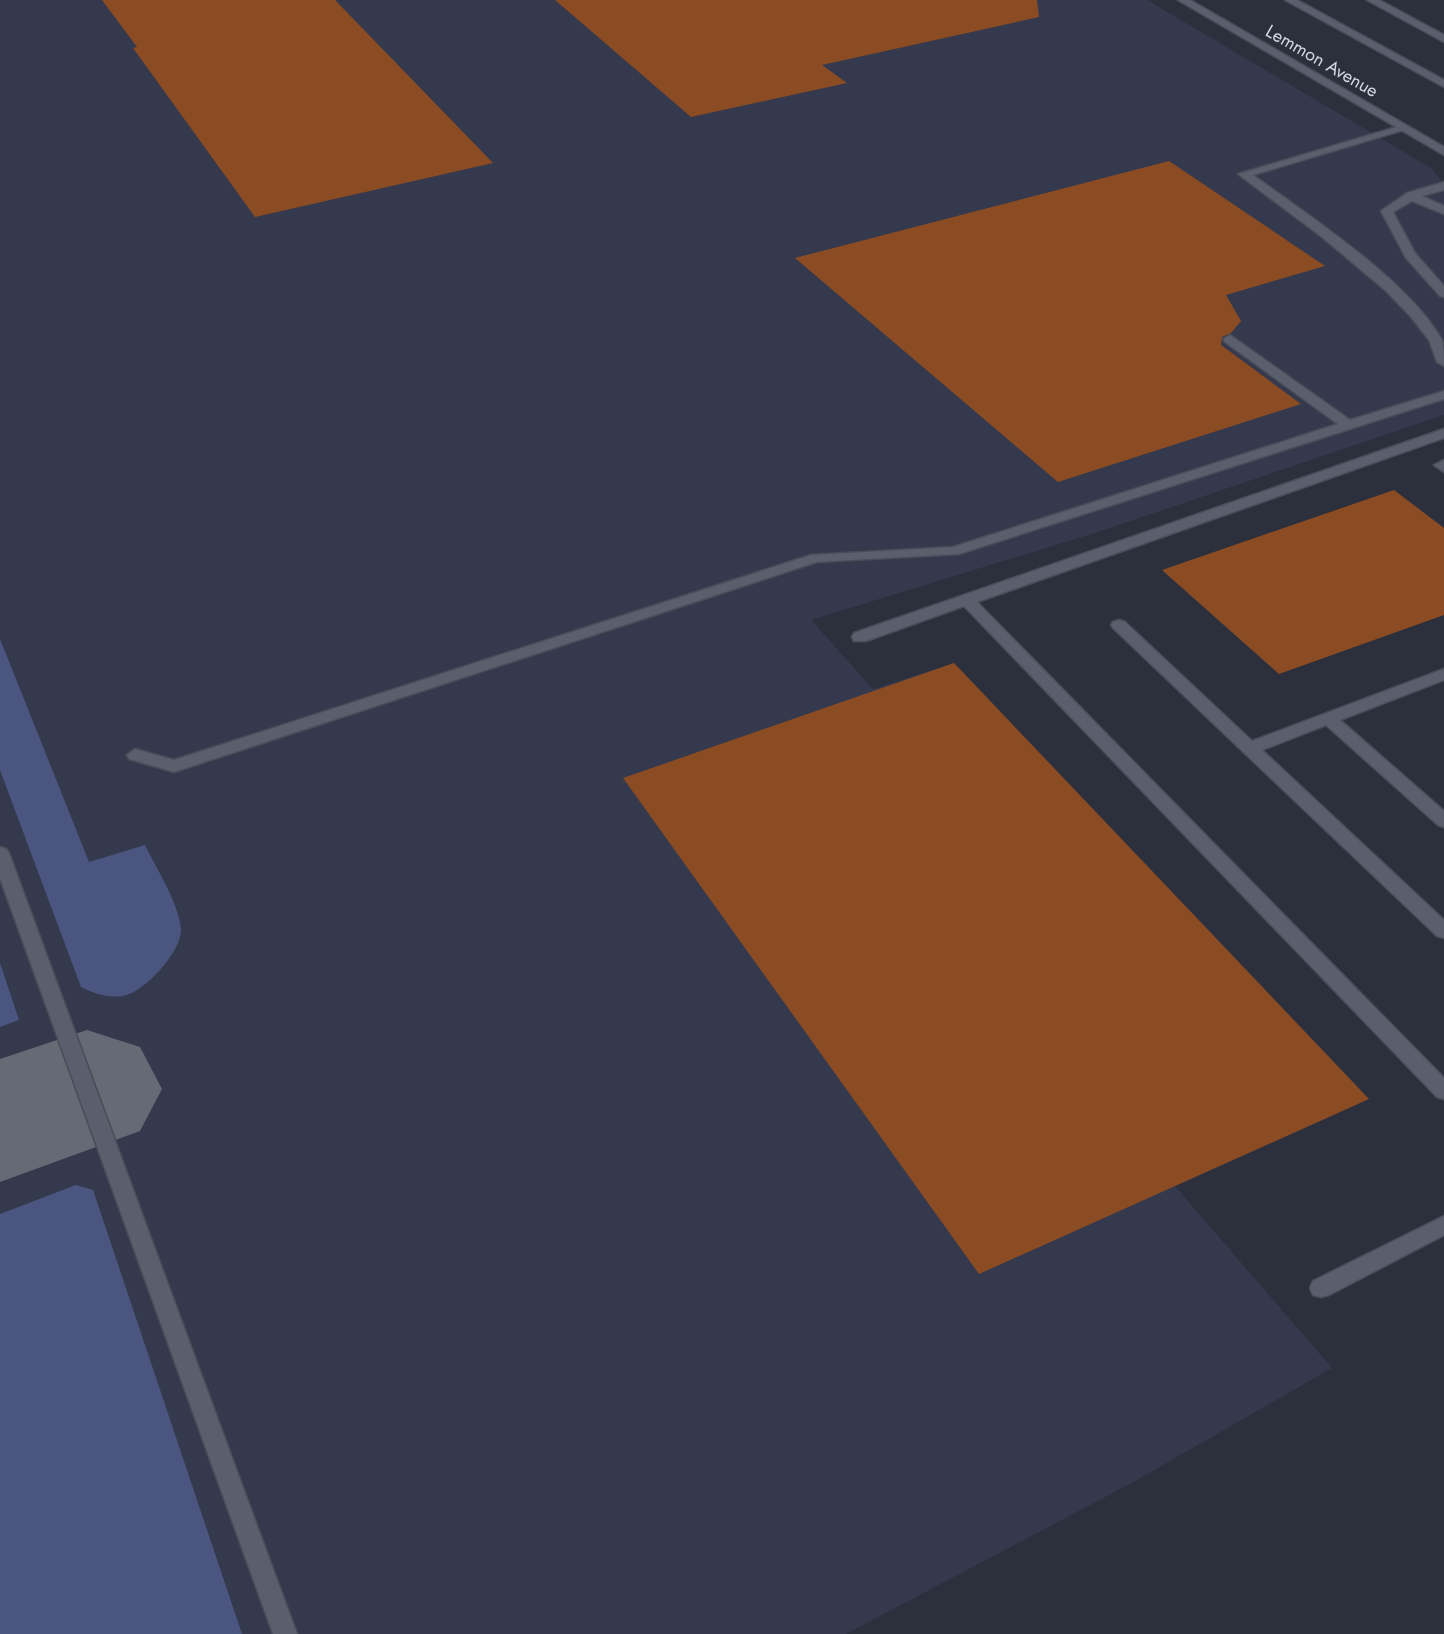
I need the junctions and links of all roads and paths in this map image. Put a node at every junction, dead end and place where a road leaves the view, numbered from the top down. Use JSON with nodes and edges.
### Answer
{"nodes":[{"id":1,"x":1183,"y":0,"type":"edge"},
{"id":2,"x":1290,"y":0,"type":"edge"},
{"id":3,"x":1372,"y":0,"type":"edge"},
{"id":4,"x":1444,"y":38,"type":"edge"},
{"id":5,"x":1444,"y":84,"type":"edge"},
{"id":6,"x":1404,"y":128,"type":"junction"},
{"id":7,"x":1444,"y":152,"type":"edge"},
{"id":8,"x":1444,"y":186,"type":"edge"},
{"id":9,"x":1411,"y":197,"type":"junction"},
{"id":10,"x":1444,"y":210,"type":"edge"},
{"id":11,"x":1444,"y":293,"type":"edge"},
{"id":12,"x":1230,"y":339,"type":"dead end"},
{"id":13,"x":1444,"y":362,"type":"edge"},
{"id":14,"x":1443,"y":391,"type":"edge"},
{"id":15,"x":1348,"y":425,"type":"junction"},
{"id":16,"x":1444,"y":433,"type":"edge"},
{"id":17,"x":967,"y":600,"type":"junction"},
{"id":18,"x":1119,"y":625,"type":"dead end"},
{"id":19,"x":860,"y":637,"type":"dead end"},
{"id":20,"x":1444,"y":674,"type":"edge"},
{"id":21,"x":1328,"y":718,"type":"junction"},
{"id":22,"x":1250,"y":748,"type":"junction"},
{"id":23,"x":135,"y":755,"type":"dead end"},
{"id":24,"x":1444,"y":821,"type":"edge"},
{"id":25,"x":0,"y":853,"type":"edge"},
{"id":26,"x":1444,"y":931,"type":"edge"},
{"id":27,"x":1444,"y":1091,"type":"edge"},
{"id":28,"x":1444,"y":1225,"type":"edge"},
{"id":29,"x":1321,"y":1288,"type":"dead end"},
{"id":30,"x":285,"y":1634,"type":"edge"}],
"edges":[{"from":1,"to":6,"type":"street","name":"Lemmon Avenue"},
{"from":2,"to":5,"type":"street","name":"Lemmon Avenue"},
{"from":3,"to":4,"type":"street"},
{"from":6,"to":7,"type":"street","name":"Lemmon Avenue"},
{"from":6,"to":13,"type":"street"},
{"from":8,"to":9,"type":"street"},
{"from":9,"to":10,"type":"street"},
{"from":9,"to":11,"type":"street"},
{"from":12,"to":15,"type":"street"},
{"from":14,"to":15,"type":"street"},
{"from":15,"to":23,"type":"street"},
{"from":16,"to":17,"type":"street"},
{"from":17,"to":19,"type":"street"},
{"from":17,"to":27,"type":"street"},
{"from":18,"to":22,"type":"street"},
{"from":20,"to":21,"type":"street"},
{"from":21,"to":22,"type":"street"},
{"from":21,"to":24,"type":"street"},
{"from":22,"to":26,"type":"street"},
{"from":25,"to":30,"type":"street"},
{"from":28,"to":29,"type":"street"}]}
